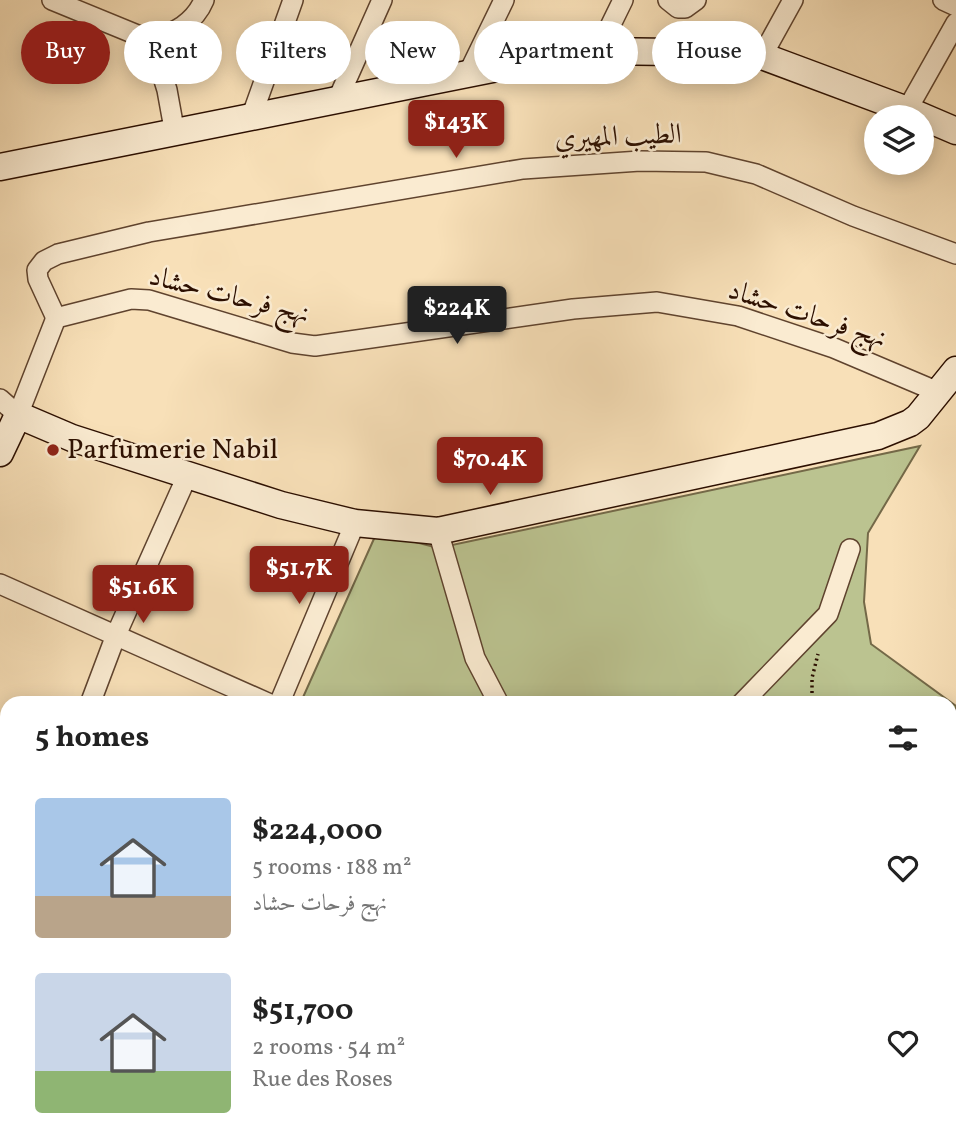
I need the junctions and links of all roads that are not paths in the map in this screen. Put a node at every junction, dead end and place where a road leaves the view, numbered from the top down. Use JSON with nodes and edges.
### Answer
{"nodes":[{"id":1,"x":52,"y":0,"type":"edge"},
{"id":2,"x":204,"y":0,"type":"edge"},
{"id":3,"x":293,"y":0,"type":"edge"},
{"id":4,"x":382,"y":0,"type":"edge"},
{"id":5,"x":504,"y":0,"type":"edge"},
{"id":6,"x":623,"y":0,"type":"edge"},
{"id":7,"x":668,"y":0,"type":"edge"},
{"id":8,"x":696,"y":0,"type":"edge"},
{"id":9,"x":793,"y":0,"type":"edge"},
{"id":10,"x":943,"y":0,"type":"edge"},
{"id":11,"x":956,"y":6,"type":"edge"},
{"id":12,"x":190,"y":21,"type":"edge"},
{"id":13,"x":612,"y":21,"type":"edge"},
{"id":14,"x":956,"y":23,"type":"edge"},
{"id":15,"x":124,"y":30,"type":"edge"},
{"id":16,"x":766,"y":49,"type":"edge"},
{"id":17,"x":766,"y":57,"type":"edge"},
{"id":18,"x":474,"y":73,"type":"edge"},
{"id":19,"x":468,"y":74,"type":"junction"},
{"id":20,"x":165,"y":84,"type":"edge"},
{"id":21,"x":337,"y":101,"type":"junction"},
{"id":22,"x":894,"y":105,"type":"edge"},
{"id":23,"x":910,"y":105,"type":"edge"},
{"id":24,"x":251,"y":118,"type":"junction"},
{"id":25,"x":934,"y":122,"type":"edge"},
{"id":26,"x":956,"y":131,"type":"edge"},
{"id":27,"x":175,"y":134,"type":"junction"},
{"id":28,"x":0,"y":167,"type":"edge"},
{"id":29,"x":956,"y":254,"type":"edge"},
{"id":30,"x":56,"y":318,"type":"junction"},
{"id":31,"x":956,"y":370,"type":"edge"},
{"id":32,"x":938,"y":392,"type":"junction"},
{"id":33,"x":9,"y":407,"type":"edge"},
{"id":34,"x":0,"y":453,"type":"edge"},
{"id":35,"x":188,"y":474,"type":"junction"},
{"id":36,"x":355,"y":523,"type":"junction"},
{"id":37,"x":438,"y":531,"type":"junction"},
{"id":38,"x":850,"y":549,"type":"dead end"},
{"id":39,"x":0,"y":584,"type":"edge"},
{"id":40,"x":117,"y":635,"type":"junction"},
{"id":41,"x":93,"y":696,"type":"edge"},
{"id":42,"x":252,"y":696,"type":"edge"},
{"id":43,"x":282,"y":696,"type":"edge"},
{"id":44,"x":495,"y":696,"type":"edge"},
{"id":45,"x":749,"y":696,"type":"edge"}],
"edges":[{"from":1,"to":15,"type":"street"},
{"from":2,"to":12,"type":"street"},
{"from":3,"to":24,"type":"street"},
{"from":4,"to":21,"type":"street"},
{"from":5,"to":19,"type":"street"},
{"from":6,"to":13,"type":"street"},
{"from":7,"to":8,"type":"street"},
{"from":9,"to":16,"type":"street"},
{"from":10,"to":11,"type":"street"},
{"from":14,"to":23,"type":"street"},
{"from":17,"to":22,"type":"street"},
{"from":18,"to":19,"type":"street"},
{"from":19,"to":21,"type":"street"},
{"from":20,"to":27,"type":"street"},
{"from":21,"to":24,"type":"street"},
{"from":24,"to":27,"type":"street"},
{"from":25,"to":26,"type":"street"},
{"from":27,"to":28,"type":"street"},
{"from":29,"to":30,"type":"street","name":"الطيب المهيري"},
{"from":30,"to":32,"type":"street","name":"نهج فرحات حشاد"},
{"from":30,"to":33,"type":"street"},
{"from":31,"to":32,"type":"street"},
{"from":32,"to":37,"type":"street"},
{"from":33,"to":34,"type":"street"},
{"from":33,"to":35,"type":"street"},
{"from":35,"to":36,"type":"street"},
{"from":35,"to":40,"type":"street"},
{"from":36,"to":37,"type":"street"},
{"from":36,"to":43,"type":"street"},
{"from":37,"to":44,"type":"street"},
{"from":38,"to":45,"type":"street"},
{"from":39,"to":40,"type":"street"},
{"from":40,"to":41,"type":"street"},
{"from":40,"to":42,"type":"street"}]}
